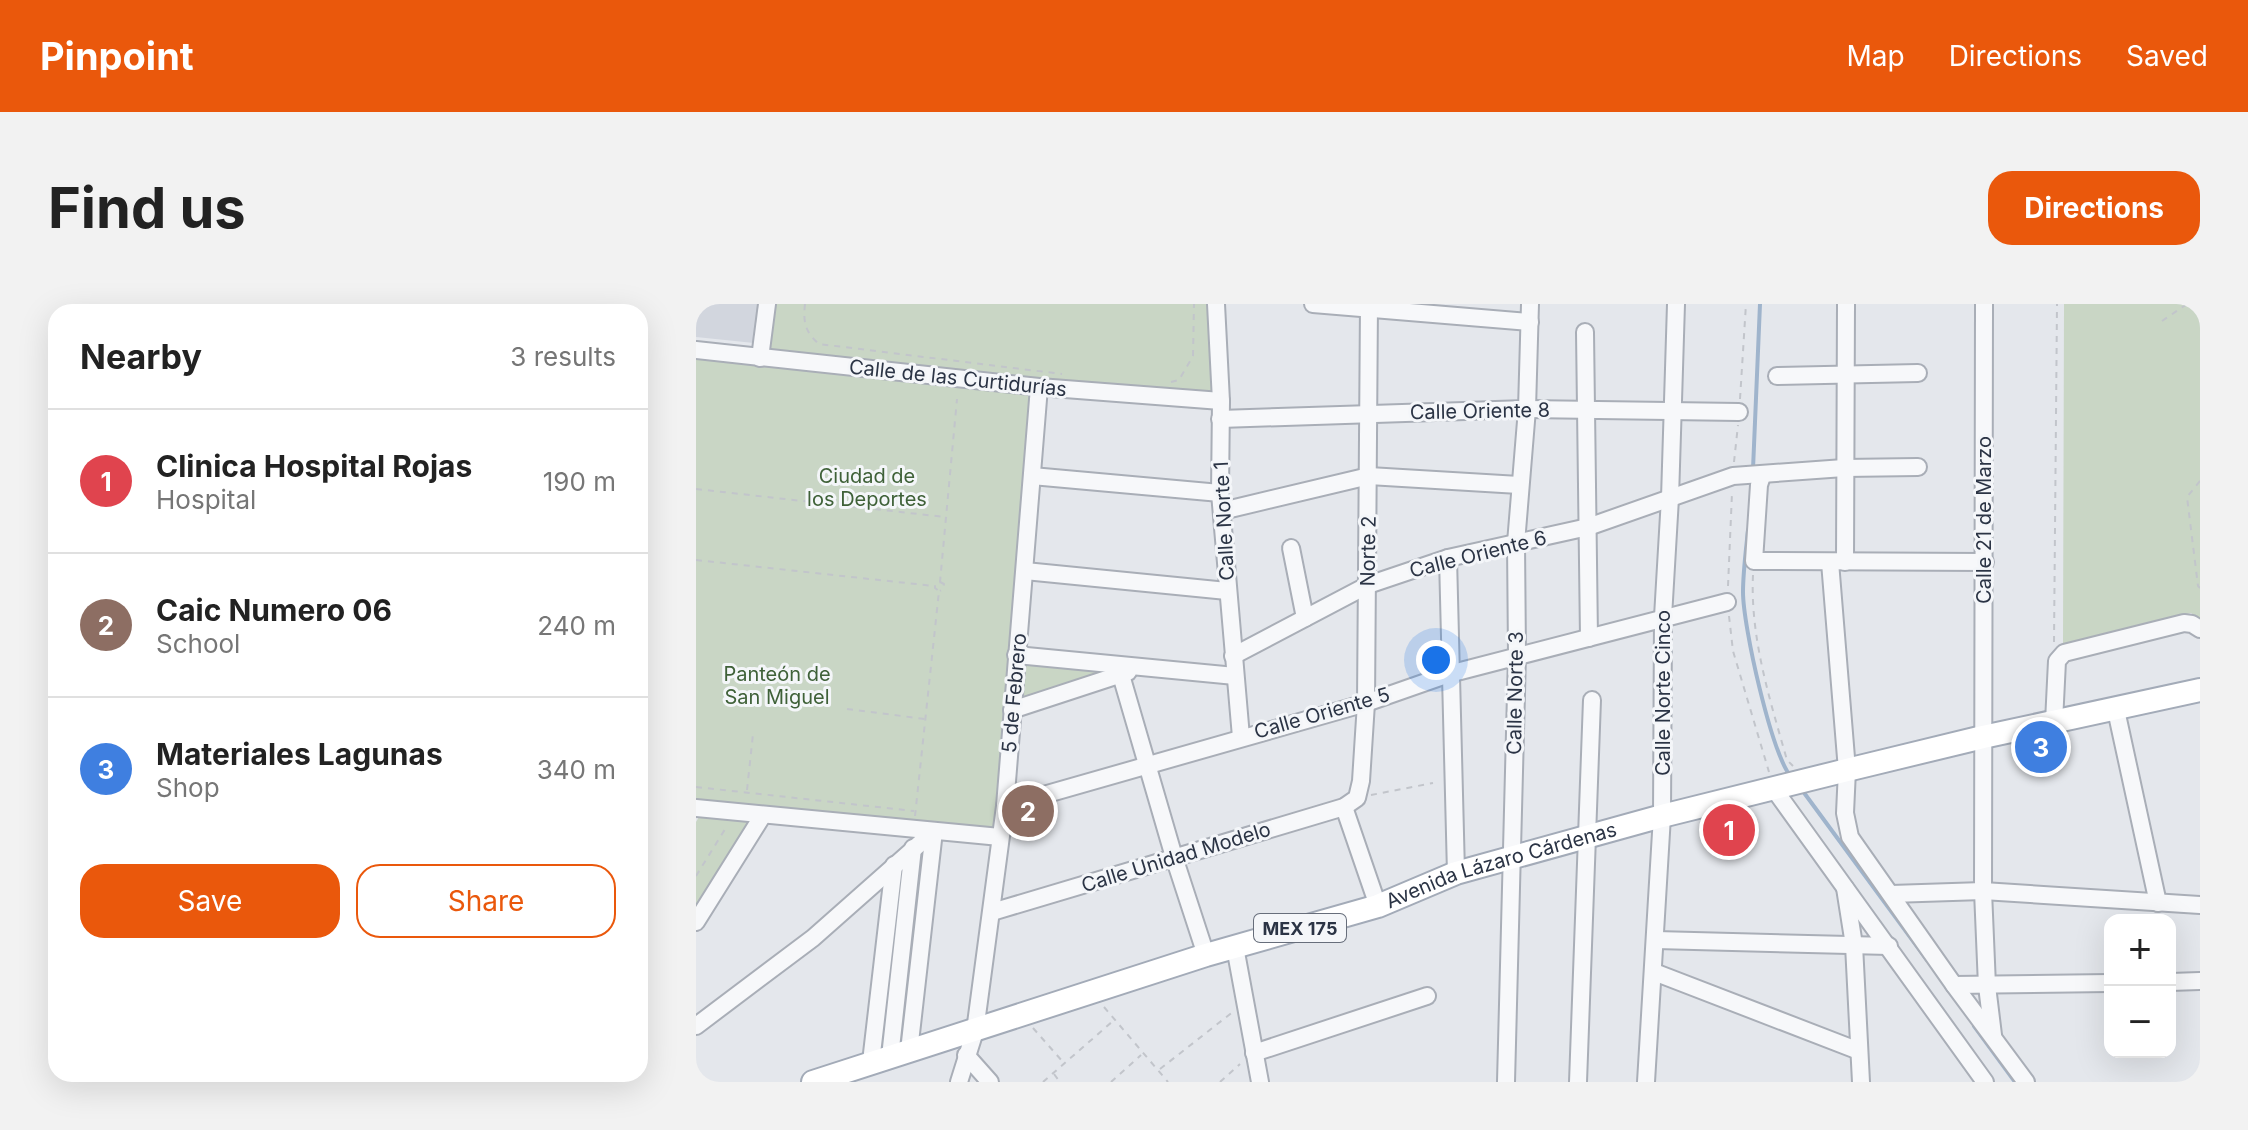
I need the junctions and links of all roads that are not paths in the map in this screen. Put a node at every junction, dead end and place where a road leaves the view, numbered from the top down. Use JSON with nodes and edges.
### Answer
{"nodes":[{"id":1,"x":767,"y":304,"type":"edge"},
{"id":2,"x":1218,"y":304,"type":"edge"},
{"id":3,"x":1313,"y":304,"type":"edge"},
{"id":4,"x":1530,"y":304,"type":"edge"},
{"id":5,"x":1676,"y":304,"type":"edge"},
{"id":6,"x":1846,"y":304,"type":"edge"},
{"id":7,"x":1984,"y":304,"type":"edge"},
{"id":8,"x":1369,"y":306,"type":"edge"},
{"id":9,"x":1530,"y":322,"type":"junction"},
{"id":10,"x":1585,"y":332,"type":"dead end"},
{"id":11,"x":696,"y":350,"type":"edge"},
{"id":12,"x":760,"y":358,"type":"junction"},
{"id":13,"x":1918,"y":373,"type":"dead end"},
{"id":14,"x":1845,"y":374,"type":"junction"},
{"id":15,"x":1777,"y":376,"type":"dead end"},
{"id":16,"x":1039,"y":387,"type":"junction"},
{"id":17,"x":1221,"y":401,"type":"junction"},
{"id":18,"x":1527,"y":409,"type":"junction"},
{"id":19,"x":1586,"y":410,"type":"junction"},
{"id":20,"x":1673,"y":411,"type":"junction"},
{"id":21,"x":1739,"y":412,"type":"dead end"},
{"id":22,"x":1368,"y":413,"type":"junction"},
{"id":23,"x":1220,"y":419,"type":"junction"},
{"id":24,"x":1918,"y":467,"type":"dead end"},
{"id":25,"x":1844,"y":468,"type":"junction"},
{"id":26,"x":1032,"y":476,"type":"junction"},
{"id":27,"x":1369,"y":476,"type":"junction"},
{"id":28,"x":1748,"y":476,"type":"junction"},
{"id":29,"x":1519,"y":485,"type":"junction"},
{"id":30,"x":1220,"y":493,"type":"junction"},
{"id":31,"x":1670,"y":498,"type":"junction"},
{"id":32,"x":1222,"y":511,"type":"junction"},
{"id":33,"x":1588,"y":527,"type":"junction"},
{"id":34,"x":1516,"y":543,"type":"junction"},
{"id":35,"x":1291,"y":548,"type":"dead end"},
{"id":36,"x":1448,"y":558,"type":"junction"},
{"id":37,"x":1838,"y":562,"type":"junction"},
{"id":38,"x":1985,"y":562,"type":"junction"},
{"id":39,"x":1025,"y":571,"type":"junction"},
{"id":40,"x":1368,"y":585,"type":"junction"},
{"id":41,"x":1227,"y":591,"type":"junction"},
{"id":42,"x":1727,"y":602,"type":"dead end"},
{"id":43,"x":1663,"y":617,"type":"junction"},
{"id":44,"x":1305,"y":618,"type":"junction"},
{"id":45,"x":2200,"y":629,"type":"edge"},
{"id":46,"x":1589,"y":638,"type":"junction"},
{"id":47,"x":1016,"y":655,"type":"junction"},
{"id":48,"x":1517,"y":655,"type":"junction"},
{"id":49,"x":1233,"y":656,"type":"junction"},
{"id":50,"x":1139,"y":667,"type":"junction"},
{"id":51,"x":1449,"y":674,"type":"junction"},
{"id":52,"x":1121,"y":675,"type":"junction"},
{"id":53,"x":1235,"y":676,"type":"junction"},
{"id":54,"x":2200,"y":690,"type":"edge"},
{"id":55,"x":1592,"y":700,"type":"dead end"},
{"id":56,"x":1366,"y":703,"type":"junction"},
{"id":57,"x":1012,"y":710,"type":"junction"},
{"id":58,"x":2116,"y":710,"type":"junction"},
{"id":59,"x":2054,"y":722,"type":"junction"},
{"id":60,"x":1241,"y":737,"type":"junction"},
{"id":61,"x":1983,"y":737,"type":"junction"},
{"id":62,"x":1147,"y":766,"type":"junction"},
{"id":63,"x":1847,"y":770,"type":"junction"},
{"id":64,"x":1794,"y":784,"type":"junction"},
{"id":65,"x":1351,"y":802,"type":"junction"},
{"id":66,"x":1005,"y":806,"type":"junction"},
{"id":67,"x":696,"y":808,"type":"edge"},
{"id":68,"x":763,"y":815,"type":"junction"},
{"id":69,"x":1662,"y":816,"type":"junction"},
{"id":70,"x":934,"y":831,"type":"junction"},
{"id":71,"x":1000,"y":837,"type":"junction"},
{"id":72,"x":1588,"y":837,"type":"junction"},
{"id":73,"x":913,"y":848,"type":"junction"},
{"id":74,"x":1174,"y":857,"type":"junction"},
{"id":75,"x":1511,"y":858,"type":"junction"},
{"id":76,"x":894,"y":865,"type":"junction"},
{"id":77,"x":1456,"y":873,"type":"junction"},
{"id":78,"x":1845,"y":886,"type":"junction"},
{"id":79,"x":1983,"y":891,"type":"junction"},
{"id":80,"x":1891,"y":894,"type":"junction"},
{"id":81,"x":2158,"y":903,"type":"junction"},
{"id":82,"x":2200,"y":905,"type":"edge"},
{"id":83,"x":1378,"y":906,"type":"junction"},
{"id":84,"x":992,"y":912,"type":"junction"},
{"id":85,"x":696,"y":922,"type":"edge"},
{"id":86,"x":1656,"y":940,"type":"junction"},
{"id":87,"x":1854,"y":945,"type":"junction"},
{"id":88,"x":1889,"y":946,"type":"junction"},
{"id":89,"x":1235,"y":947,"type":"junction"},
{"id":90,"x":1204,"y":949,"type":"dead end"},
{"id":91,"x":1654,"y":972,"type":"junction"},
{"id":92,"x":2200,"y":981,"type":"edge"},
{"id":93,"x":2176,"y":982,"type":"edge"},
{"id":94,"x":2104,"y":983,"type":"edge"},
{"id":95,"x":1954,"y":985,"type":"junction"},
{"id":96,"x":1987,"y":986,"type":"junction"},
{"id":97,"x":1427,"y":996,"type":"dead end"},
{"id":98,"x":696,"y":1026,"type":"edge"},
{"id":99,"x":975,"y":1031,"type":"junction"},
{"id":100,"x":1993,"y":1035,"type":"junction"},
{"id":101,"x":1859,"y":1051,"type":"junction"},
{"id":102,"x":1254,"y":1053,"type":"junction"},
{"id":103,"x":966,"y":1055,"type":"junction"},
{"id":104,"x":890,"y":1057,"type":"junction"},
{"id":105,"x":820,"y":1081,"type":"edge"},
{"id":106,"x":959,"y":1082,"type":"edge"},
{"id":107,"x":990,"y":1082,"type":"edge"},
{"id":108,"x":1260,"y":1082,"type":"edge"},
{"id":109,"x":1506,"y":1082,"type":"edge"},
{"id":110,"x":1578,"y":1082,"type":"edge"},
{"id":111,"x":1646,"y":1082,"type":"edge"},
{"id":112,"x":1861,"y":1082,"type":"edge"},
{"id":113,"x":1985,"y":1082,"type":"edge"},
{"id":114,"x":2026,"y":1082,"type":"edge"}],
"edges":[{"from":1,"to":12,"type":"street"},
{"from":2,"to":17,"type":"street","name":"Calle Norte 1"},
{"from":3,"to":8,"type":"street"},
{"from":4,"to":9,"type":"street","name":"Calle Norte 3"},
{"from":5,"to":20,"type":"street","name":"Calle Norte Cinco"},
{"from":6,"to":14,"type":"street"},
{"from":7,"to":38,"type":"street","name":"Calle 21 de Marzo"},
{"from":8,"to":9,"type":"street"},
{"from":8,"to":22,"type":"street","name":"Norte 2"},
{"from":9,"to":18,"type":"street","name":"Calle Norte 3"},
{"from":10,"to":19,"type":"street"},
{"from":11,"to":12,"type":"street","name":"Calle de las Curtidurías"},
{"from":12,"to":16,"type":"street","name":"Calle de las Curtidurías"},
{"from":13,"to":14,"type":"street"},
{"from":14,"to":15,"type":"street"},
{"from":14,"to":25,"type":"street"},
{"from":16,"to":17,"type":"street","name":"Calle de las Curtidurías"},
{"from":16,"to":26,"type":"street","name":"5 de Febrero"},
{"from":17,"to":23,"type":"street","name":"Calle Norte 1"},
{"from":18,"to":19,"type":"street","name":"Calle Oriente 8"},
{"from":18,"to":22,"type":"street","name":"Calle Oriente 8"},
{"from":18,"to":29,"type":"street","name":"Calle Norte 3"},
{"from":19,"to":20,"type":"street","name":"Calle Oriente 8"},
{"from":19,"to":33,"type":"street"},
{"from":20,"to":21,"type":"street","name":"Calle Oriente 8"},
{"from":20,"to":31,"type":"street","name":"Calle Norte Cinco"},
{"from":22,"to":23,"type":"street","name":"Calle Oriente 8"},
{"from":22,"to":27,"type":"street","name":"Norte 2"},
{"from":23,"to":30,"type":"street","name":"Calle Norte 1"},
{"from":24,"to":25,"type":"street","name":"Calle Oriente 6"},
{"from":25,"to":28,"type":"street","name":"Calle Oriente 6"},
{"from":25,"to":37,"type":"street"},
{"from":26,"to":30,"type":"street"},
{"from":26,"to":39,"type":"street","name":"5 de Febrero"},
{"from":27,"to":29,"type":"street"},
{"from":27,"to":32,"type":"street"},
{"from":27,"to":40,"type":"street","name":"Norte 2"},
{"from":28,"to":31,"type":"street","name":"Calle Oriente 6"},
{"from":28,"to":37,"type":"street"},
{"from":29,"to":34,"type":"street","name":"Calle Norte 3"},
{"from":30,"to":32,"type":"street","name":"Calle Norte 1"},
{"from":31,"to":33,"type":"street","name":"Calle Oriente 6"},
{"from":31,"to":43,"type":"street","name":"Calle Norte Cinco"},
{"from":32,"to":41,"type":"street","name":"Calle Norte 1"},
{"from":33,"to":34,"type":"street","name":"Calle Oriente 6"},
{"from":33,"to":46,"type":"street"},
{"from":34,"to":36,"type":"street","name":"Calle Oriente 6"},
{"from":34,"to":48,"type":"street","name":"Calle Norte 3"},
{"from":35,"to":44,"type":"street"},
{"from":36,"to":40,"type":"street","name":"Calle Oriente 6"},
{"from":36,"to":51,"type":"street"},
{"from":37,"to":38,"type":"street"},
{"from":37,"to":63,"type":"street"},
{"from":38,"to":61,"type":"street","name":"Calle 21 de Marzo"},
{"from":39,"to":41,"type":"street"},
{"from":39,"to":47,"type":"street","name":"5 de Febrero"},
{"from":40,"to":44,"type":"street","name":"Calle Oriente 6"},
{"from":40,"to":56,"type":"street","name":"Norte 2"},
{"from":41,"to":49,"type":"street","name":"Calle Norte 1"},
{"from":42,"to":43,"type":"street","name":"Calle Oriente 5"},
{"from":43,"to":46,"type":"street","name":"Calle Oriente 5"},
{"from":43,"to":69,"type":"street","name":"Calle Norte Cinco"},
{"from":44,"to":49,"type":"street","name":"Calle Oriente 6"},
{"from":45,"to":59,"type":"street"},
{"from":46,"to":48,"type":"street","name":"Calle Oriente 5"},
{"from":47,"to":50,"type":"street"},
{"from":47,"to":57,"type":"street","name":"5 de Febrero"},
{"from":48,"to":51,"type":"street","name":"Calle Oriente 5"},
{"from":48,"to":75,"type":"street","name":"Calle Norte 3"},
{"from":49,"to":53,"type":"street","name":"Calle Norte 1"},
{"from":50,"to":52,"type":"street"},
{"from":50,"to":53,"type":"street"},
{"from":51,"to":56,"type":"street","name":"Calle Oriente 5"},
{"from":51,"to":77,"type":"street"},
{"from":52,"to":57,"type":"street"},
{"from":52,"to":62,"type":"street"},
{"from":53,"to":60,"type":"street","name":"Calle Norte 1"},
{"from":54,"to":58,"type":"main road","name":"Avenida Lázaro Cárdenas","number":"MEX 175"},
{"from":55,"to":72,"type":"street"},
{"from":56,"to":60,"type":"street","name":"Calle Oriente 5"},
{"from":56,"to":65,"type":"street","name":"Norte 2"},
{"from":57,"to":66,"type":"street","name":"5 de Febrero"},
{"from":58,"to":59,"type":"main road","name":"Avenida Lázaro Cárdenas","number":"MEX 175"},
{"from":58,"to":81,"type":"street"},
{"from":59,"to":61,"type":"main road","name":"Avenida Lázaro Cárdenas","number":"MEX 175"},
{"from":60,"to":62,"type":"street","name":"Calle Oriente 5"},
{"from":61,"to":63,"type":"main road","name":"Avenida Lázaro Cárdenas","number":"MEX 175"},
{"from":61,"to":79,"type":"street","name":"Calle 21 de Marzo"},
{"from":62,"to":66,"type":"street","name":"Calle Oriente 5"},
{"from":62,"to":74,"type":"street"},
{"from":63,"to":64,"type":"main road","name":"Avenida Lázaro Cárdenas","number":"MEX 175"},
{"from":63,"to":80,"type":"street"},
{"from":64,"to":69,"type":"main road","name":"Avenida Lázaro Cárdenas","number":"MEX 175"},
{"from":64,"to":78,"type":"street"},
{"from":65,"to":74,"type":"street","name":"Calle Unidad Modelo"},
{"from":65,"to":83,"type":"street"},
{"from":66,"to":71,"type":"street","name":"5 de Febrero"},
{"from":67,"to":68,"type":"street"},
{"from":68,"to":70,"type":"street"},
{"from":68,"to":85,"type":"street"},
{"from":69,"to":72,"type":"main road","name":"Avenida Lázaro Cárdenas","number":"MEX 175"},
{"from":69,"to":86,"type":"street","name":"Calle Norte Cinco"},
{"from":70,"to":71,"type":"street"},
{"from":70,"to":73,"type":"street"},
{"from":70,"to":104,"type":"street"},
{"from":71,"to":84,"type":"street","name":"5 de Febrero"},
{"from":72,"to":75,"type":"main road","name":"Avenida Lázaro Cárdenas","number":"MEX 175"},
{"from":72,"to":110,"type":"street"},
{"from":73,"to":76,"type":"street"},
{"from":73,"to":104,"type":"street"},
{"from":74,"to":84,"type":"street","name":"Calle Unidad Modelo"},
{"from":74,"to":90,"type":"street"},
{"from":75,"to":77,"type":"main road","name":"Avenida Lázaro Cárdenas","number":"MEX 175"},
{"from":75,"to":109,"type":"street","name":"Calle Norte 3"},
{"from":76,"to":98,"type":"street"},
{"from":76,"to":104,"type":"street"},
{"from":77,"to":83,"type":"main road","name":"Avenida Lázaro Cárdenas","number":"MEX 175"},
{"from":78,"to":87,"type":"street"},
{"from":78,"to":88,"type":"street"},
{"from":79,"to":80,"type":"street"},
{"from":79,"to":81,"type":"street"},
{"from":79,"to":96,"type":"street","name":"Calle 21 de Marzo"},
{"from":80,"to":95,"type":"street"},
{"from":81,"to":82,"type":"street"},
{"from":83,"to":89,"type":"main road","name":"Avenida Lázaro Cárdenas","number":"MEX 175"},
{"from":84,"to":99,"type":"street","name":"5 de Febrero"},
{"from":86,"to":87,"type":"street"},
{"from":86,"to":91,"type":"street","name":"Calle Norte Cinco"},
{"from":87,"to":88,"type":"street"},
{"from":87,"to":101,"type":"street"},
{"from":88,"to":113,"type":"street"},
{"from":89,"to":99,"type":"main road","name":"Avenida Lázaro Cárdenas","number":"MEX 175"},
{"from":89,"to":102,"type":"street"},
{"from":91,"to":101,"type":"street"},
{"from":91,"to":111,"type":"street","name":"Calle Norte Cinco"},
{"from":92,"to":93,"type":"street"},
{"from":94,"to":96,"type":"street"},
{"from":95,"to":96,"type":"street"},
{"from":95,"to":100,"type":"street"},
{"from":96,"to":100,"type":"street","name":"Calle 21 de Marzo"},
{"from":97,"to":102,"type":"street"},
{"from":99,"to":103,"type":"street","name":"5 de Febrero"},
{"from":99,"to":104,"type":"main road","name":"Avenida Lázaro Cárdenas","number":"MEX 175"},
{"from":100,"to":114,"type":"street"},
{"from":101,"to":112,"type":"street"},
{"from":102,"to":108,"type":"street"},
{"from":103,"to":106,"type":"street","name":"5 de Febrero"},
{"from":103,"to":107,"type":"street"},
{"from":104,"to":105,"type":"main road","name":"Avenida Lázaro Cárdenas","number":"MEX 175"}]}
